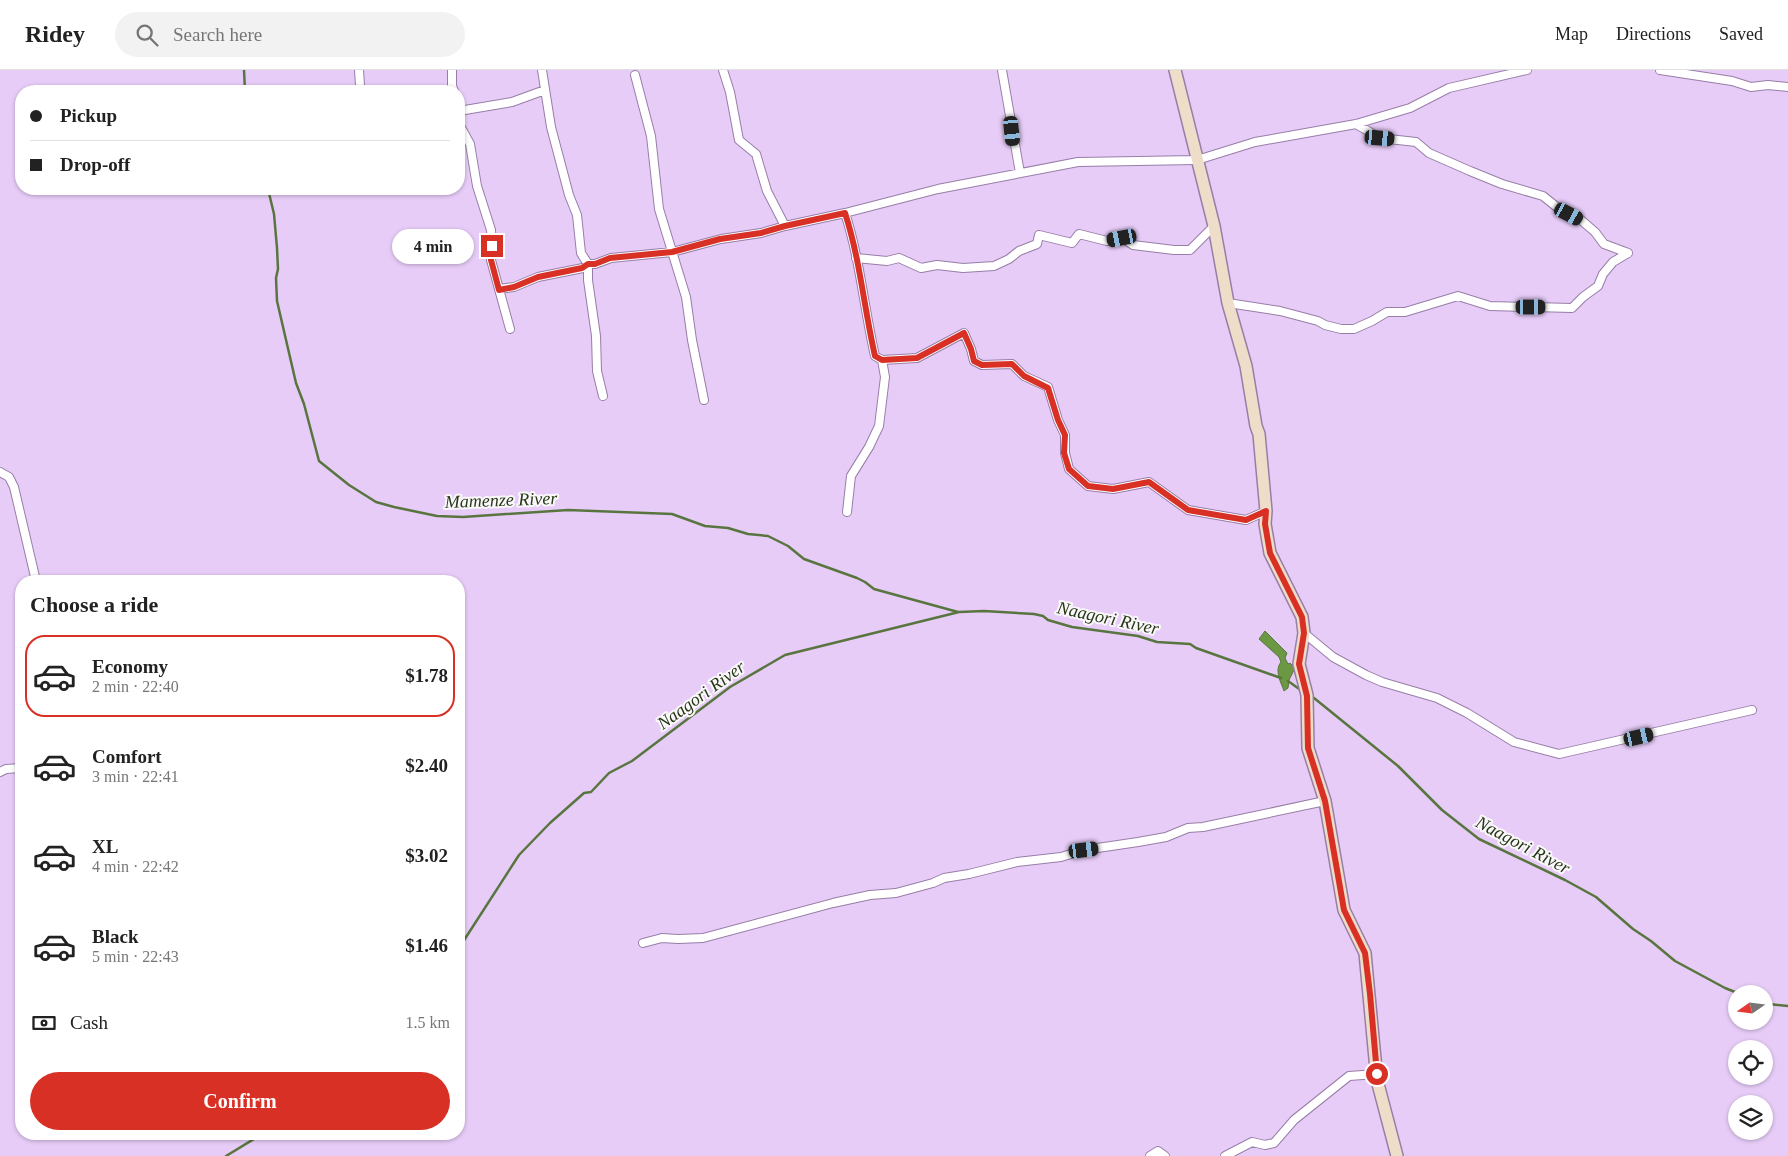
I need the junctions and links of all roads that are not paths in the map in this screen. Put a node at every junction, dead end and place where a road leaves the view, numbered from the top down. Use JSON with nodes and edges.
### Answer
{"nodes":[{"id":1,"x":360,"y":70,"type":"edge"},
{"id":2,"x":452,"y":70,"type":"edge"},
{"id":3,"x":542,"y":70,"type":"edge"},
{"id":4,"x":723,"y":70,"type":"edge"},
{"id":5,"x":1002,"y":70,"type":"edge"},
{"id":6,"x":1175,"y":70,"type":"edge"},
{"id":7,"x":1528,"y":70,"type":"edge"},
{"id":8,"x":1660,"y":70,"type":"edge"},
{"id":9,"x":635,"y":75,"type":"dead end"},
{"id":10,"x":361,"y":85,"type":"edge"},
{"id":11,"x":452,"y":85,"type":"edge"},
{"id":12,"x":1788,"y":87,"type":"edge"},
{"id":13,"x":545,"y":90,"type":"junction"},
{"id":14,"x":465,"y":109,"type":"edge"},
{"id":15,"x":1356,"y":124,"type":"junction"},
{"id":16,"x":465,"y":135,"type":"edge"},
{"id":17,"x":1196,"y":160,"type":"junction"},
{"id":18,"x":1020,"y":173,"type":"junction"},
{"id":19,"x":845,"y":213,"type":"junction"},
{"id":20,"x":785,"y":226,"type":"junction"},
{"id":21,"x":1214,"y":226,"type":"junction"},
{"id":22,"x":672,"y":252,"type":"junction"},
{"id":23,"x":856,"y":258,"type":"junction"},
{"id":24,"x":588,"y":264,"type":"junction"},
{"id":25,"x":499,"y":290,"type":"junction"},
{"id":26,"x":1228,"y":303,"type":"junction"},
{"id":27,"x":510,"y":329,"type":"dead end"},
{"id":28,"x":882,"y":360,"type":"junction"},
{"id":29,"x":603,"y":396,"type":"dead end"},
{"id":30,"x":704,"y":400,"type":"dead end"},
{"id":31,"x":0,"y":472,"type":"edge"},
{"id":32,"x":1266,"y":511,"type":"junction"},
{"id":33,"x":847,"y":512,"type":"dead end"},
{"id":34,"x":35,"y":575,"type":"edge"},
{"id":35,"x":1304,"y":633,"type":"junction"},
{"id":36,"x":1752,"y":710,"type":"dead end"},
{"id":37,"x":15,"y":768,"type":"edge"},
{"id":38,"x":0,"y":772,"type":"edge"},
{"id":39,"x":1325,"y":801,"type":"junction"},
{"id":40,"x":643,"y":943,"type":"dead end"},
{"id":41,"x":1377,"y":1074,"type":"junction"},
{"id":42,"x":1150,"y":1156,"type":"edge"},
{"id":43,"x":1165,"y":1156,"type":"edge"},
{"id":44,"x":1225,"y":1156,"type":"edge"},
{"id":45,"x":1397,"y":1156,"type":"edge"}],
"edges":[{"from":1,"to":10,"type":"street"},
{"from":2,"to":11,"type":"street"},
{"from":3,"to":13,"type":"street"},
{"from":4,"to":20,"type":"street"},
{"from":5,"to":18,"type":"street"},
{"from":6,"to":17,"type":"street"},
{"from":7,"to":15,"type":"street"},
{"from":8,"to":12,"type":"street"},
{"from":9,"to":22,"type":"street"},
{"from":13,"to":14,"type":"street"},
{"from":13,"to":24,"type":"street"},
{"from":15,"to":17,"type":"street"},
{"from":15,"to":26,"type":"street"},
{"from":16,"to":25,"type":"street"},
{"from":17,"to":18,"type":"street"},
{"from":17,"to":21,"type":"street"},
{"from":18,"to":19,"type":"street"},
{"from":19,"to":20,"type":"street"},
{"from":19,"to":23,"type":"street"},
{"from":20,"to":22,"type":"street"},
{"from":21,"to":23,"type":"street"},
{"from":21,"to":26,"type":"street"},
{"from":22,"to":24,"type":"street"},
{"from":22,"to":30,"type":"street"},
{"from":23,"to":28,"type":"street"},
{"from":24,"to":25,"type":"street"},
{"from":24,"to":29,"type":"street"},
{"from":25,"to":27,"type":"street"},
{"from":26,"to":32,"type":"street"},
{"from":28,"to":32,"type":"street"},
{"from":28,"to":33,"type":"street"},
{"from":31,"to":34,"type":"street"},
{"from":32,"to":35,"type":"street"},
{"from":35,"to":36,"type":"street"},
{"from":35,"to":39,"type":"street"},
{"from":37,"to":38,"type":"street"},
{"from":39,"to":40,"type":"street"},
{"from":39,"to":41,"type":"street"},
{"from":41,"to":44,"type":"street"},
{"from":41,"to":45,"type":"street"},
{"from":42,"to":43,"type":"street"}]}
